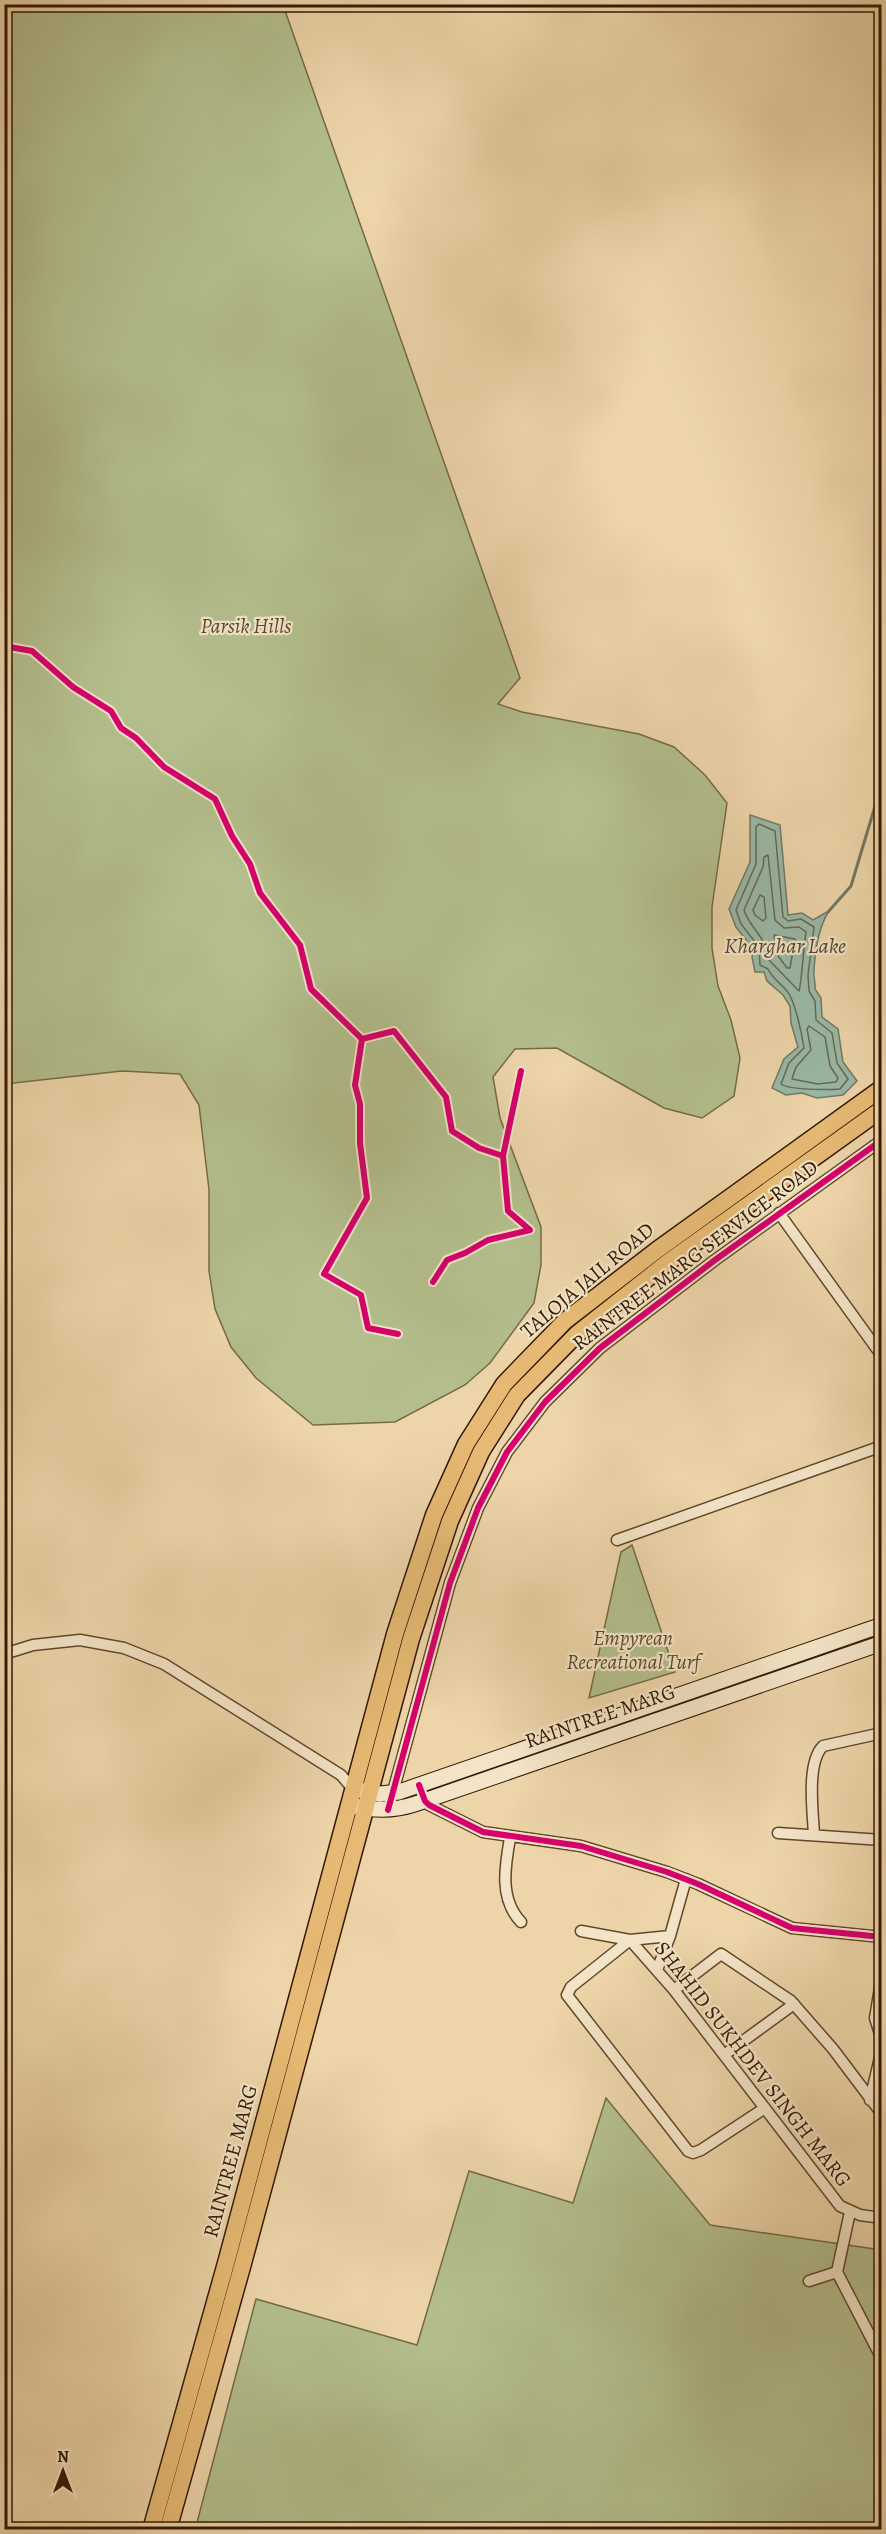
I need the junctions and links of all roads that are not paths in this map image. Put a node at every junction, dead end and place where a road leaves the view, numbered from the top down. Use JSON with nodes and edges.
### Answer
{"nodes":[{"id":1,"x":882,"y":1088,"type":"edge"},
{"id":2,"x":882,"y":1109,"type":"edge"},
{"id":3,"x":882,"y":1140,"type":"edge"},
{"id":4,"x":779,"y":1213,"type":"junction"},
{"id":5,"x":882,"y":1356,"type":"edge"},
{"id":6,"x":882,"y":1446,"type":"edge"},
{"id":7,"x":617,"y":1540,"type":"dead end"},
{"id":8,"x":882,"y":1624,"type":"edge"},
{"id":9,"x":882,"y":1643,"type":"edge"},
{"id":10,"x":4,"y":1654,"type":"edge"},
{"id":11,"x":882,"y":1733,"type":"edge"},
{"id":12,"x":419,"y":1785,"type":"junction"},
{"id":13,"x":393,"y":1792,"type":"junction"},
{"id":14,"x":359,"y":1798,"type":"junction"},
{"id":15,"x":425,"y":1801,"type":"junction"},
{"id":16,"x":388,"y":1810,"type":"junction"},
{"id":17,"x":778,"y":1833,"type":"dead end"},
{"id":18,"x":813,"y":1835,"type":"junction"},
{"id":19,"x":510,"y":1838,"type":"junction"},
{"id":20,"x":882,"y":1840,"type":"edge"},
{"id":21,"x":686,"y":1879,"type":"junction"},
{"id":22,"x":521,"y":1922,"type":"dead end"},
{"id":23,"x":581,"y":1931,"type":"dead end"},
{"id":24,"x":670,"y":1936,"type":"junction"},
{"id":25,"x":882,"y":1937,"type":"edge"},
{"id":26,"x":630,"y":1940,"type":"junction"},
{"id":27,"x":657,"y":1970,"type":"junction"},
{"id":28,"x":882,"y":1976,"type":"edge"},
{"id":29,"x":674,"y":1990,"type":"junction"},
{"id":30,"x":795,"y":2004,"type":"junction"},
{"id":31,"x":882,"y":2040,"type":"edge"},
{"id":32,"x":882,"y":2049,"type":"edge"},
{"id":33,"x":724,"y":2055,"type":"junction"},
{"id":34,"x":870,"y":2100,"type":"junction"},
{"id":35,"x":765,"y":2108,"type":"junction"},
{"id":36,"x":882,"y":2114,"type":"edge"},
{"id":37,"x":850,"y":2212,"type":"junction"},
{"id":38,"x":882,"y":2218,"type":"edge"},
{"id":39,"x":837,"y":2272,"type":"junction"},
{"id":40,"x":809,"y":2281,"type":"dead end"},
{"id":41,"x":882,"y":2360,"type":"edge"},
{"id":42,"x":151,"y":2529,"type":"edge"},
{"id":43,"x":168,"y":2529,"type":"edge"}],
"edges":[{"from":1,"to":14,"type":"main road","name":"TALOJA JAIL ROAD"},
{"from":2,"to":14,"type":"main road","name":"TALOJA JAIL ROAD"},
{"from":3,"to":4,"type":"street","name":"RAINTREE MARG SERVICE ROAD"},
{"from":4,"to":5,"type":"street"},
{"from":4,"to":13,"type":"street","name":"RAINTREE MARG SERVICE ROAD"},
{"from":6,"to":7,"type":"street"},
{"from":8,"to":12,"type":"main road","name":"RAINTREE MARG"},
{"from":9,"to":15,"type":"main road","name":"RAINTREE MARG"},
{"from":10,"to":14,"type":"street"},
{"from":11,"to":18,"type":"street"},
{"from":12,"to":13,"type":"main road","name":"RAINTREE MARG"},
{"from":12,"to":15,"type":"street"},
{"from":13,"to":14,"type":"main road","name":"RAINTREE MARG"},
{"from":13,"to":16,"type":"street","name":"RAINTREE MARG SERVICE ROAD"},
{"from":14,"to":16,"type":"main road","name":"RAINTREE MARG"},
{"from":14,"to":42,"type":"main road","name":"RAINTREE MARG"},
{"from":14,"to":43,"type":"main road","name":"RAINTREE MARG"},
{"from":15,"to":16,"type":"main road","name":"RAINTREE MARG"},
{"from":15,"to":19,"type":"street"},
{"from":17,"to":18,"type":"street"},
{"from":18,"to":20,"type":"street"},
{"from":19,"to":21,"type":"street"},
{"from":19,"to":22,"type":"street"},
{"from":21,"to":24,"type":"street"},
{"from":21,"to":25,"type":"street"},
{"from":23,"to":26,"type":"street"},
{"from":24,"to":26,"type":"street"},
{"from":24,"to":27,"type":"street"},
{"from":26,"to":27,"type":"street","name":"SHAHID SUKHDEV SINGH MARG"},
{"from":26,"to":35,"type":"street"},
{"from":27,"to":29,"type":"street","name":"SHAHID SUKHDEV SINGH MARG"},
{"from":28,"to":31,"type":"street"},
{"from":29,"to":30,"type":"street"},
{"from":29,"to":33,"type":"street","name":"SHAHID SUKHDEV SINGH MARG"},
{"from":30,"to":33,"type":"street"},
{"from":30,"to":34,"type":"street"},
{"from":32,"to":34,"type":"street"},
{"from":33,"to":35,"type":"street","name":"SHAHID SUKHDEV SINGH MARG"},
{"from":34,"to":36,"type":"street"},
{"from":35,"to":37,"type":"street","name":"SHAHID SUKHDEV SINGH MARG"},
{"from":37,"to":38,"type":"street","name":"SHAHID SUKHDEV SINGH MARG"},
{"from":37,"to":39,"type":"street"},
{"from":39,"to":40,"type":"street"},
{"from":39,"to":41,"type":"street"}]}
